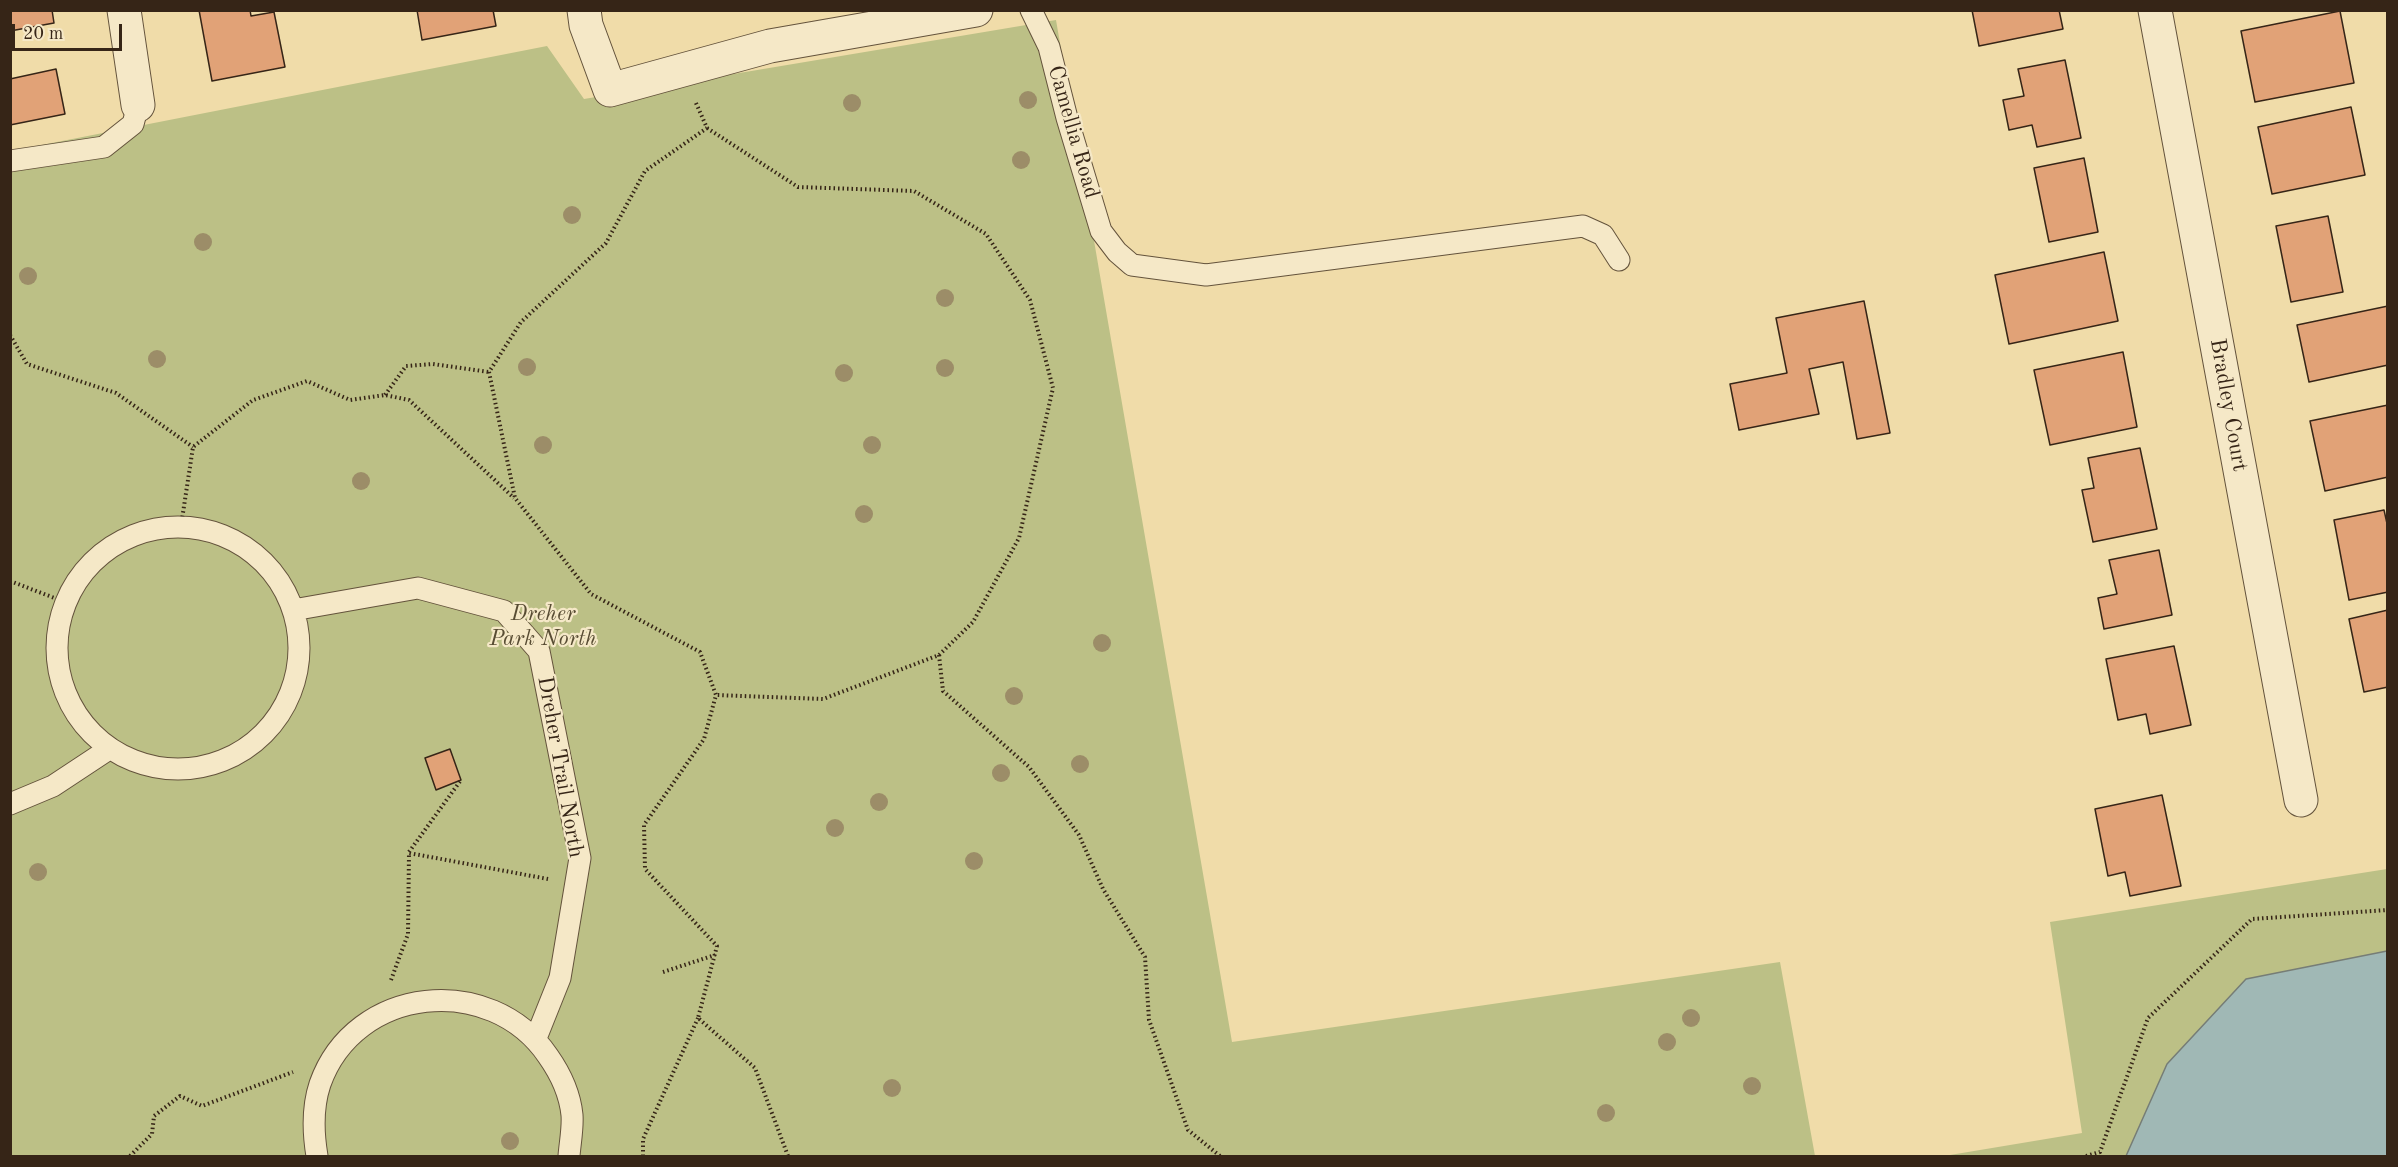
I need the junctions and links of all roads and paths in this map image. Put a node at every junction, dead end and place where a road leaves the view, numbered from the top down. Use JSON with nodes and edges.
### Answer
{"nodes":[{"id":1,"x":124,"y":10,"type":"edge"},
{"id":2,"x":976,"y":10,"type":"edge"},
{"id":3,"x":1031,"y":10,"type":"edge"},
{"id":4,"x":2155,"y":10,"type":"edge"},
{"id":5,"x":585,"y":18,"type":"edge"},
{"id":6,"x":682,"y":69,"type":"junction"},
{"id":7,"x":138,"y":105,"type":"joint"},
{"id":8,"x":707,"y":128,"type":"junction"},
{"id":9,"x":10,"y":161,"type":"edge"},
{"id":10,"x":1619,"y":260,"type":"dead end"},
{"id":11,"x":10,"y":335,"type":"edge"},
{"id":12,"x":489,"y":372,"type":"junction"},
{"id":13,"x":385,"y":395,"type":"junction"},
{"id":14,"x":193,"y":447,"type":"junction"},
{"id":15,"x":515,"y":498,"type":"junction"},
{"id":16,"x":181,"y":526,"type":"junction"},
{"id":17,"x":10,"y":581,"type":"edge"},
{"id":18,"x":65,"y":602,"type":"junction"},
{"id":19,"x":293,"y":610,"type":"junction"},
{"id":20,"x":939,"y":655,"type":"junction"},
{"id":21,"x":716,"y":695,"type":"junction"},
{"id":22,"x":109,"y":749,"type":"junction"},
{"id":23,"x":461,"y":780,"type":"dead end"},
{"id":24,"x":2301,"y":800,"type":"dead end"},
{"id":25,"x":10,"y":804,"type":"edge"},
{"id":26,"x":409,"y":853,"type":"junction"},
{"id":27,"x":576,"y":884,"type":"junction"},
{"id":28,"x":2388,"y":910,"type":"edge"},
{"id":29,"x":715,"y":956,"type":"junction"},
{"id":30,"x":663,"y":972,"type":"dead end"},
{"id":31,"x":390,"y":983,"type":"dead end"},
{"id":32,"x":698,"y":1018,"type":"junction"},
{"id":33,"x":536,"y":1038,"type":"junction"},
{"id":34,"x":294,"y":1072,"type":"dead end"},
{"id":35,"x":130,"y":1156,"type":"edge"},
{"id":36,"x":317,"y":1156,"type":"edge"},
{"id":37,"x":569,"y":1156,"type":"edge"},
{"id":38,"x":643,"y":1156,"type":"edge"},
{"id":39,"x":788,"y":1156,"type":"edge"},
{"id":40,"x":1220,"y":1156,"type":"edge"},
{"id":41,"x":2086,"y":1156,"type":"edge"}],
"edges":[{"from":1,"to":7,"type":"street"},
{"from":2,"to":6,"type":"street"},
{"from":3,"to":10,"type":"lane","name":"Camellia Road"},
{"from":4,"to":24,"type":"street","name":"Bradley Court"},
{"from":5,"to":6,"type":"street"},
{"from":6,"to":8,"type":"path"},
{"from":7,"to":9,"type":"lane"},
{"from":8,"to":12,"type":"path"},
{"from":8,"to":20,"type":"path"},
{"from":11,"to":14,"type":"path"},
{"from":12,"to":13,"type":"path"},
{"from":12,"to":15,"type":"path"},
{"from":13,"to":14,"type":"path"},
{"from":13,"to":15,"type":"path"},
{"from":14,"to":16,"type":"path"},
{"from":15,"to":21,"type":"path"},
{"from":16,"to":18,"type":"lane"},
{"from":16,"to":19,"type":"lane"},
{"from":17,"to":18,"type":"path"},
{"from":18,"to":22,"type":"lane"},
{"from":19,"to":22,"type":"lane"},
{"from":19,"to":27,"type":"lane","name":"Dreher Trail North"},
{"from":20,"to":21,"type":"path"},
{"from":20,"to":40,"type":"path"},
{"from":21,"to":29,"type":"path"},
{"from":22,"to":25,"type":"lane"},
{"from":23,"to":26,"type":"path"},
{"from":26,"to":27,"type":"path"},
{"from":26,"to":31,"type":"path"},
{"from":27,"to":33,"type":"lane","name":"Dreher Trail North"},
{"from":28,"to":41,"type":"path"},
{"from":29,"to":30,"type":"path"},
{"from":29,"to":32,"type":"path"},
{"from":32,"to":38,"type":"path"},
{"from":32,"to":39,"type":"path"},
{"from":33,"to":36,"type":"lane"},
{"from":33,"to":37,"type":"lane"},
{"from":34,"to":35,"type":"path"}]}
